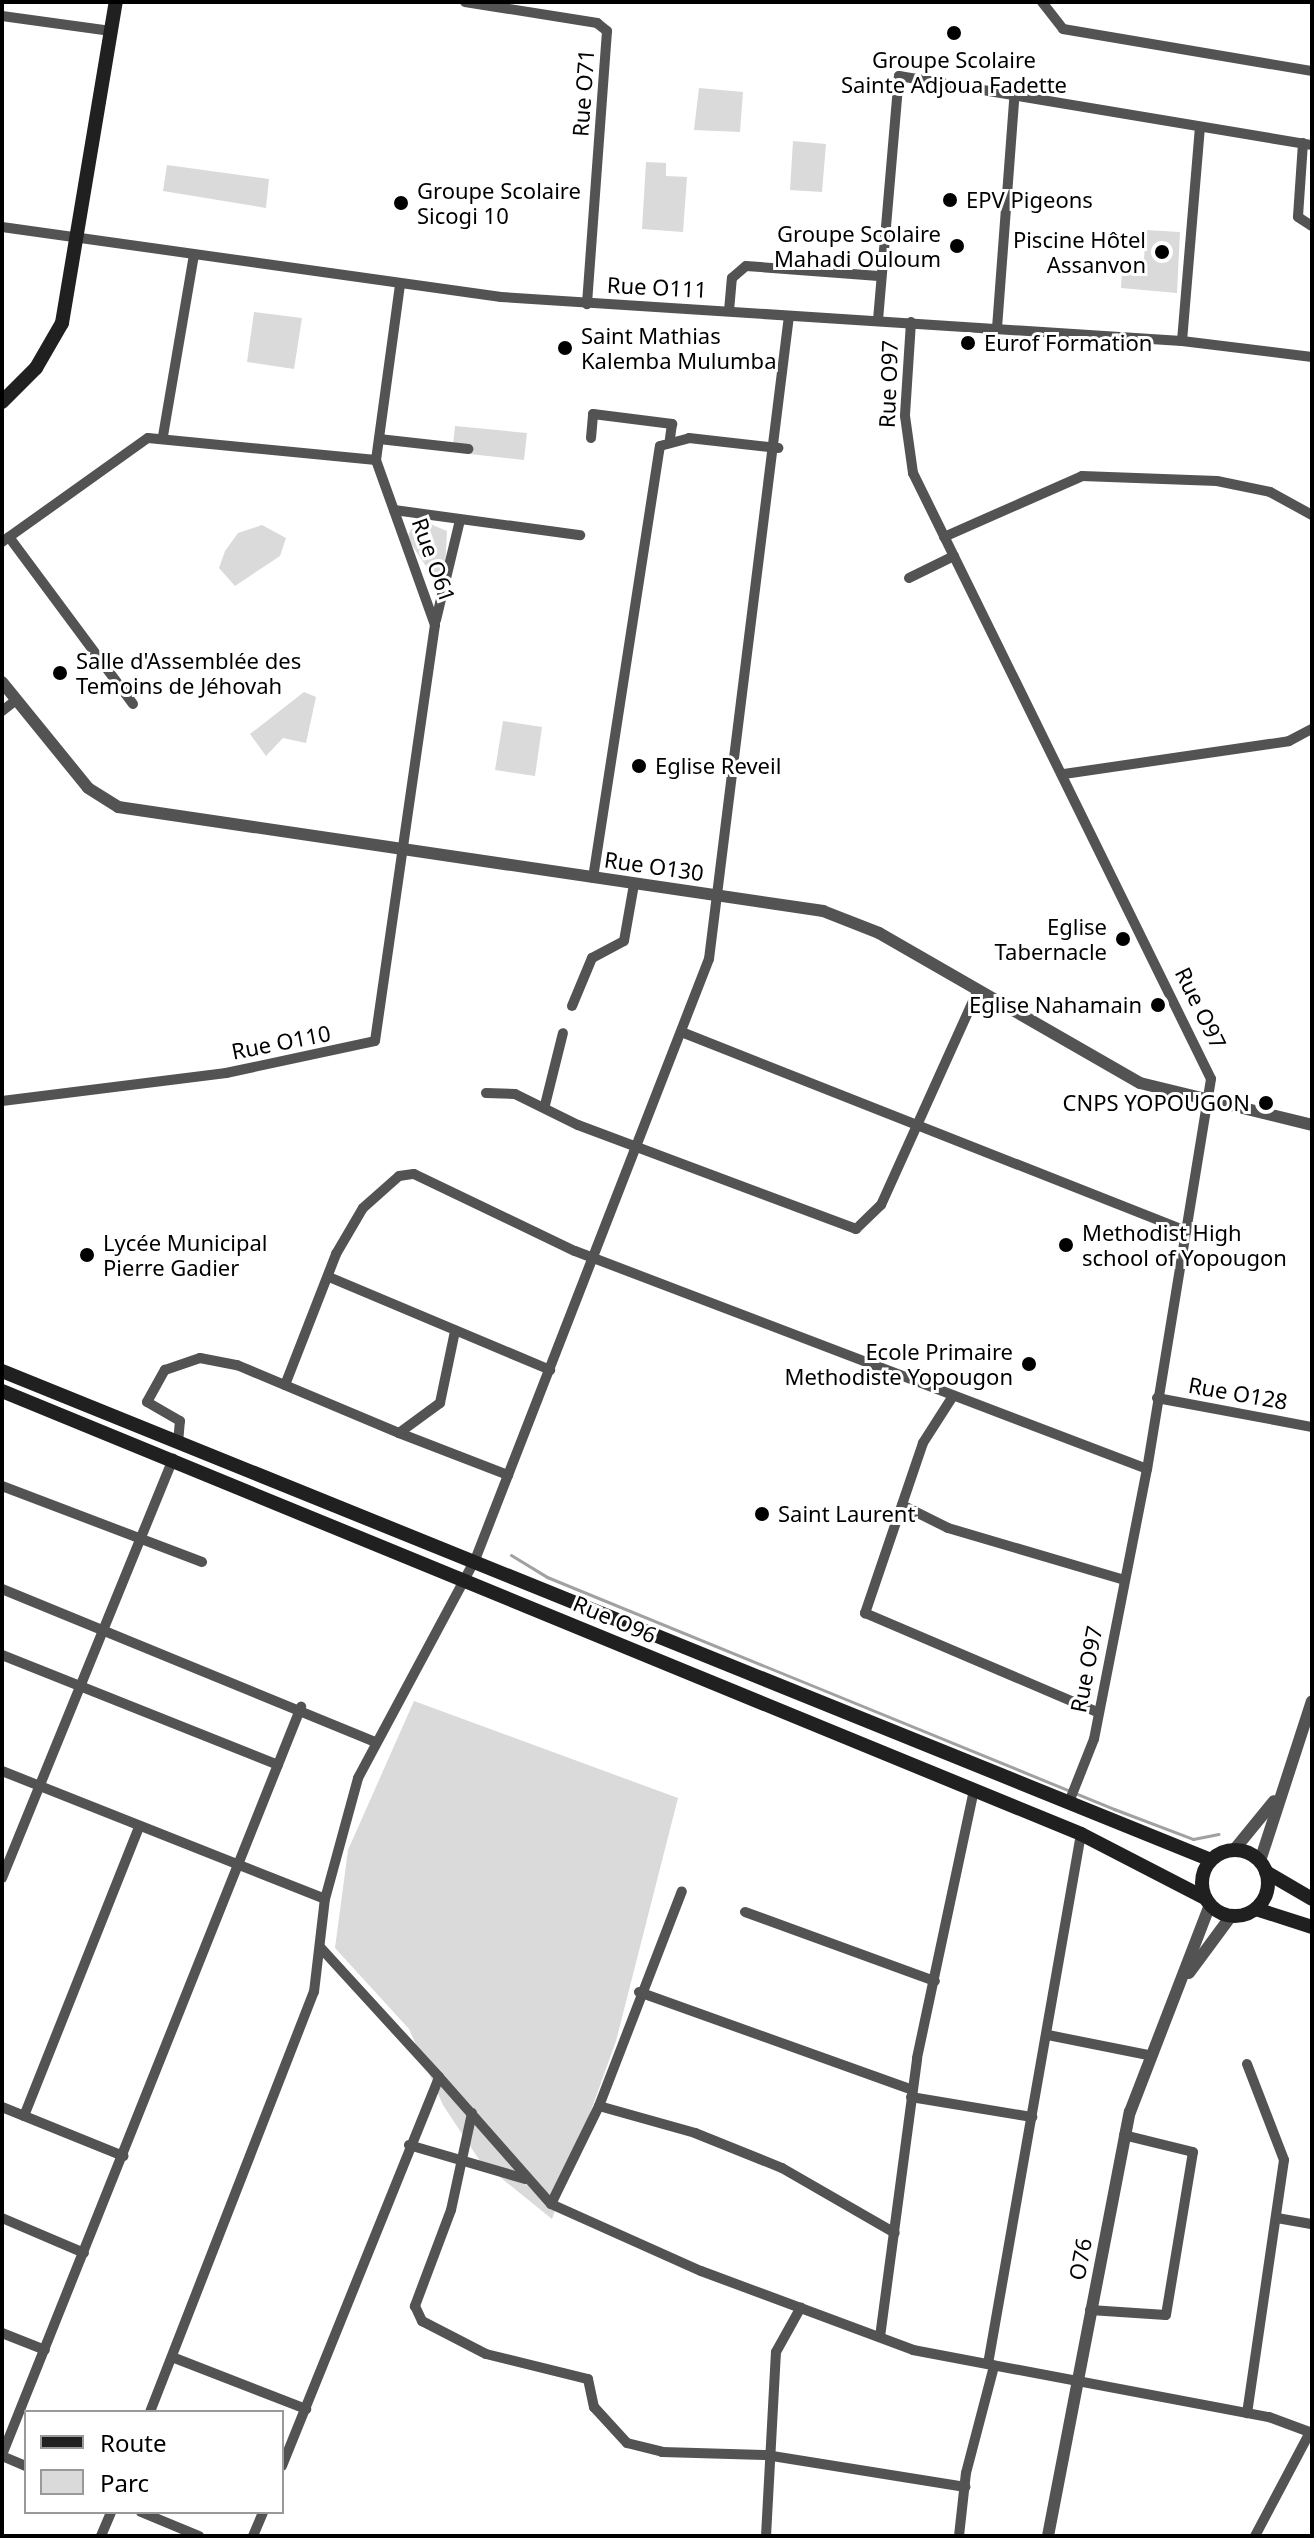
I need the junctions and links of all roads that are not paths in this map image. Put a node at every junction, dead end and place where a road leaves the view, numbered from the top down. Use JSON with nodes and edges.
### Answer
{"nodes":[{"id":1,"x":116,"y":2,"type":"edge"},
{"id":2,"x":465,"y":2,"type":"edge"},
{"id":3,"x":1042,"y":2,"type":"edge"},
{"id":4,"x":2,"y":16,"type":"edge"},
{"id":5,"x":111,"y":31,"type":"junction"},
{"id":6,"x":1312,"y":71,"type":"edge"},
{"id":7,"x":1014,"y":100,"type":"junction"},
{"id":8,"x":1200,"y":128,"type":"junction"},
{"id":9,"x":1308,"y":144,"type":"edge"},
{"id":10,"x":1312,"y":226,"type":"edge"},
{"id":11,"x":2,"y":227,"type":"edge"},
{"id":12,"x":77,"y":239,"type":"junction"},
{"id":13,"x":194,"y":255,"type":"junction"},
{"id":14,"x":879,"y":276,"type":"junction"},
{"id":15,"x":400,"y":284,"type":"junction"},
{"id":16,"x":587,"y":304,"type":"junction"},
{"id":17,"x":729,"y":311,"type":"junction"},
{"id":18,"x":789,"y":316,"type":"junction"},
{"id":19,"x":878,"y":320,"type":"junction"},
{"id":20,"x":911,"y":322,"type":"junction"},
{"id":21,"x":997,"y":328,"type":"junction"},
{"id":22,"x":1182,"y":341,"type":"junction"},
{"id":23,"x":1312,"y":357,"type":"edge"},
{"id":24,"x":2,"y":402,"type":"edge"},
{"id":25,"x":163,"y":436,"type":"junction"},
{"id":26,"x":591,"y":438,"type":"dead end"},
{"id":27,"x":379,"y":439,"type":"junction"},
{"id":28,"x":670,"y":439,"type":"junction"},
{"id":29,"x":778,"y":448,"type":"junction"},
{"id":30,"x":468,"y":449,"type":"dead end"},
{"id":31,"x":376,"y":460,"type":"junction"},
{"id":32,"x":394,"y":510,"type":"junction"},
{"id":33,"x":1312,"y":515,"type":"edge"},
{"id":34,"x":460,"y":520,"type":"junction"},
{"id":35,"x":580,"y":535,"type":"dead end"},
{"id":36,"x":944,"y":537,"type":"junction"},
{"id":37,"x":6,"y":540,"type":"edge"},
{"id":38,"x":954,"y":556,"type":"junction"},
{"id":39,"x":909,"y":578,"type":"dead end"},
{"id":40,"x":435,"y":625,"type":"junction"},
{"id":41,"x":2,"y":682,"type":"edge"},
{"id":42,"x":15,"y":701,"type":"junction"},
{"id":43,"x":133,"y":704,"type":"dead end"},
{"id":44,"x":2,"y":711,"type":"edge"},
{"id":45,"x":1312,"y":729,"type":"edge"},
{"id":46,"x":1064,"y":774,"type":"junction"},
{"id":47,"x":402,"y":851,"type":"junction"},
{"id":48,"x":593,"y":878,"type":"junction"},
{"id":49,"x":634,"y":884,"type":"junction"},
{"id":50,"x":718,"y":896,"type":"junction"},
{"id":51,"x":978,"y":990,"type":"junction"},
{"id":52,"x":572,"y":1006,"type":"dead end"},
{"id":53,"x":563,"y":1033,"type":"dead end"},
{"id":54,"x":684,"y":1033,"type":"junction"},
{"id":55,"x":486,"y":1093,"type":"dead end"},
{"id":56,"x":2,"y":1101,"type":"edge"},
{"id":57,"x":1208,"y":1102,"type":"junction"},
{"id":58,"x":545,"y":1105,"type":"junction"},
{"id":59,"x":1312,"y":1125,"type":"edge"},
{"id":60,"x":919,"y":1126,"type":"junction"},
{"id":61,"x":641,"y":1148,"type":"junction"},
{"id":62,"x":1186,"y":1231,"type":"junction"},
{"id":63,"x":597,"y":1256,"type":"junction"},
{"id":64,"x":329,"y":1277,"type":"junction"},
{"id":65,"x":455,"y":1331,"type":"junction"},
{"id":66,"x":550,"y":1370,"type":"junction"},
{"id":67,"x":2,"y":1371,"type":"edge"},
{"id":68,"x":285,"y":1385,"type":"junction"},
{"id":69,"x":2,"y":1391,"type":"edge"},
{"id":70,"x":953,"y":1396,"type":"junction"},
{"id":71,"x":1157,"y":1398,"type":"junction"},
{"id":72,"x":1312,"y":1427,"type":"edge"},
{"id":73,"x":399,"y":1433,"type":"junction"},
{"id":74,"x":178,"y":1443,"type":"junction"},
{"id":75,"x":173,"y":1459,"type":"junction"},
{"id":76,"x":1147,"y":1469,"type":"junction"},
{"id":77,"x":508,"y":1475,"type":"junction"},
{"id":78,"x":2,"y":1486,"type":"edge"},
{"id":79,"x":902,"y":1505,"type":"junction"},
{"id":80,"x":140,"y":1538,"type":"junction"},
{"id":81,"x":475,"y":1560,"type":"junction"},
{"id":82,"x":202,"y":1562,"type":"dead end"},
{"id":83,"x":466,"y":1579,"type":"junction"},
{"id":84,"x":1125,"y":1580,"type":"junction"},
{"id":85,"x":2,"y":1589,"type":"edge"},
{"id":86,"x":102,"y":1630,"type":"junction"},
{"id":87,"x":2,"y":1655,"type":"edge"},
{"id":88,"x":79,"y":1686,"type":"junction"},
{"id":89,"x":1312,"y":1701,"type":"edge"},
{"id":90,"x":301,"y":1707,"type":"junction"},
{"id":91,"x":1097,"y":1712,"type":"junction"},
{"id":92,"x":373,"y":1741,"type":"junction"},
{"id":93,"x":278,"y":1765,"type":"junction"},
{"id":94,"x":2,"y":1771,"type":"edge"},
{"id":95,"x":39,"y":1786,"type":"junction"},
{"id":96,"x":974,"y":1790,"type":"junction"},
{"id":97,"x":1279,"y":1795,"type":"junction"},
{"id":98,"x":1069,"y":1802,"type":"junction"},
{"id":99,"x":139,"y":1827,"type":"junction"},
{"id":100,"x":1081,"y":1834,"type":"junction"},
{"id":101,"x":1234,"y":1850,"type":"junction"},
{"id":102,"x":1211,"y":1860,"type":"junction"},
{"id":103,"x":240,"y":1866,"type":"junction"},
{"id":104,"x":1263,"y":1866,"type":"junction"},
{"id":105,"x":2,"y":1878,"type":"edge"},
{"id":106,"x":682,"y":1891,"type":"dead end"},
{"id":107,"x":325,"y":1899,"type":"junction"},
{"id":108,"x":1312,"y":1899,"type":"edge"},
{"id":109,"x":1208,"y":1902,"type":"junction"},
{"id":110,"x":1256,"y":1909,"type":"junction"},
{"id":111,"x":745,"y":1912,"type":"dead end"},
{"id":112,"x":1231,"y":1916,"type":"junction"},
{"id":113,"x":1312,"y":1927,"type":"edge"},
{"id":114,"x":321,"y":1948,"type":"junction"},
{"id":115,"x":935,"y":1981,"type":"junction"},
{"id":116,"x":639,"y":1992,"type":"junction"},
{"id":117,"x":1174,"y":1995,"type":"junction"},
{"id":118,"x":1048,"y":2035,"type":"junction"},
{"id":119,"x":1148,"y":2055,"type":"junction"},
{"id":120,"x":1247,"y":2064,"type":"dead end"},
{"id":121,"x":439,"y":2077,"type":"junction"},
{"id":122,"x":912,"y":2094,"type":"junction"},
{"id":123,"x":599,"y":2106,"type":"junction"},
{"id":124,"x":2,"y":2107,"type":"edge"},
{"id":125,"x":472,"y":2113,"type":"junction"},
{"id":126,"x":24,"y":2116,"type":"junction"},
{"id":127,"x":1032,"y":2117,"type":"junction"},
{"id":128,"x":1124,"y":2135,"type":"junction"},
{"id":129,"x":409,"y":2145,"type":"junction"},
{"id":130,"x":123,"y":2156,"type":"junction"},
{"id":131,"x":464,"y":2164,"type":"junction"},
{"id":132,"x":525,"y":2179,"type":"junction"},
{"id":133,"x":551,"y":2204,"type":"junction"},
{"id":134,"x":2,"y":2218,"type":"edge"},
{"id":135,"x":1277,"y":2218,"type":"junction"},
{"id":136,"x":1312,"y":2224,"type":"edge"},
{"id":137,"x":895,"y":2233,"type":"junction"},
{"id":138,"x":84,"y":2253,"type":"junction"},
{"id":139,"x":801,"y":2307,"type":"junction"},
{"id":140,"x":1090,"y":2310,"type":"junction"},
{"id":141,"x":2,"y":2333,"type":"edge"},
{"id":142,"x":880,"y":2337,"type":"junction"},
{"id":143,"x":45,"y":2350,"type":"junction"},
{"id":144,"x":172,"y":2357,"type":"junction"},
{"id":145,"x":991,"y":2365,"type":"junction"},
{"id":146,"x":1076,"y":2383,"type":"junction"},
{"id":147,"x":306,"y":2409,"type":"junction"},
{"id":148,"x":151,"y":2410,"type":"edge"},
{"id":149,"x":1247,"y":2413,"type":"junction"},
{"id":150,"x":1311,"y":2433,"type":"edge"},
{"id":151,"x":766,"y":2455,"type":"junction"},
{"id":152,"x":2,"y":2456,"type":"edge"},
{"id":153,"x":284,"y":2461,"type":"edge"},
{"id":154,"x":24,"y":2465,"type":"edge"},
{"id":155,"x":965,"y":2487,"type":"junction"},
{"id":156,"x":110,"y":2514,"type":"edge"},
{"id":157,"x":146,"y":2514,"type":"edge"},
{"id":158,"x":262,"y":2514,"type":"edge"},
{"id":159,"x":101,"y":2536,"type":"edge"},
{"id":160,"x":199,"y":2536,"type":"edge"},
{"id":161,"x":253,"y":2536,"type":"edge"},
{"id":162,"x":766,"y":2536,"type":"edge"},
{"id":163,"x":959,"y":2536,"type":"edge"},
{"id":164,"x":1048,"y":2536,"type":"edge"},
{"id":165,"x":1255,"y":2536,"type":"edge"}],
"edges":[{"from":1,"to":5,"type":"main road"},
{"from":2,"to":16,"type":"street","name":"Rue O71"},
{"from":3,"to":6,"type":"street"},
{"from":4,"to":5,"type":"street"},
{"from":5,"to":12,"type":"main road"},
{"from":7,"to":8,"type":"street"},
{"from":7,"to":14,"type":"street"},
{"from":7,"to":21,"type":"street"},
{"from":8,"to":9,"type":"street"},
{"from":8,"to":22,"type":"street"},
{"from":9,"to":10,"type":"street"},
{"from":11,"to":12,"type":"street","name":"Rue O111"},
{"from":12,"to":13,"type":"street","name":"Rue O111"},
{"from":12,"to":24,"type":"main road"},
{"from":13,"to":15,"type":"street","name":"Rue O111"},
{"from":13,"to":25,"type":"street"},
{"from":14,"to":17,"type":"street"},
{"from":14,"to":19,"type":"street"},
{"from":15,"to":16,"type":"street","name":"Rue O111"},
{"from":15,"to":27,"type":"street","name":"Rue O61"},
{"from":16,"to":17,"type":"street","name":"Rue O111"},
{"from":17,"to":18,"type":"street","name":"Rue O111"},
{"from":18,"to":19,"type":"street","name":"Rue O111"},
{"from":18,"to":29,"type":"street"},
{"from":19,"to":20,"type":"street","name":"Rue O111"},
{"from":20,"to":21,"type":"street","name":"Rue O111"},
{"from":20,"to":36,"type":"street","name":"Rue O97"},
{"from":21,"to":22,"type":"street","name":"Rue O111"},
{"from":22,"to":23,"type":"street","name":"Rue O111"},
{"from":25,"to":31,"type":"street"},
{"from":25,"to":37,"type":"street"},
{"from":26,"to":28,"type":"street"},
{"from":27,"to":30,"type":"street"},
{"from":27,"to":31,"type":"street","name":"Rue O61"},
{"from":28,"to":29,"type":"street"},
{"from":28,"to":48,"type":"street"},
{"from":29,"to":50,"type":"street"},
{"from":31,"to":32,"type":"street","name":"Rue O61"},
{"from":32,"to":34,"type":"street"},
{"from":32,"to":40,"type":"street","name":"Rue O61"},
{"from":33,"to":36,"type":"street"},
{"from":34,"to":35,"type":"street"},
{"from":34,"to":40,"type":"street"},
{"from":36,"to":38,"type":"street","name":"Rue O97"},
{"from":37,"to":43,"type":"street"},
{"from":38,"to":39,"type":"street"},
{"from":38,"to":46,"type":"street","name":"Rue O97"},
{"from":40,"to":47,"type":"street","name":"Rue O61"},
{"from":41,"to":42,"type":"street","name":"Rue O130"},
{"from":42,"to":44,"type":"street"},
{"from":42,"to":47,"type":"street","name":"Rue O130"},
{"from":45,"to":46,"type":"street"},
{"from":46,"to":57,"type":"street","name":"Rue O97"},
{"from":47,"to":48,"type":"street","name":"Rue O130"},
{"from":47,"to":56,"type":"street","name":"Rue O110"},
{"from":48,"to":49,"type":"street","name":"Rue O130"},
{"from":49,"to":50,"type":"street","name":"Rue O130"},
{"from":49,"to":52,"type":"street"},
{"from":50,"to":51,"type":"street","name":"Rue O130"},
{"from":50,"to":54,"type":"street"},
{"from":51,"to":57,"type":"street","name":"Rue O130"},
{"from":51,"to":60,"type":"street"},
{"from":53,"to":58,"type":"street"},
{"from":54,"to":60,"type":"street"},
{"from":54,"to":61,"type":"street"},
{"from":55,"to":58,"type":"street"},
{"from":57,"to":59,"type":"street","name":"Rue O130"},
{"from":57,"to":62,"type":"street","name":"Rue O97"},
{"from":58,"to":61,"type":"street"},
{"from":60,"to":61,"type":"street"},
{"from":60,"to":62,"type":"street"},
{"from":61,"to":63,"type":"street"},
{"from":62,"to":71,"type":"street","name":"Rue O97"},
{"from":63,"to":64,"type":"street"},
{"from":63,"to":66,"type":"street"},
{"from":63,"to":70,"type":"street"},
{"from":64,"to":65,"type":"street"},
{"from":64,"to":68,"type":"street"},
{"from":65,"to":66,"type":"street"},
{"from":65,"to":73,"type":"street"},
{"from":66,"to":77,"type":"street"},
{"from":67,"to":74,"type":"main road","name":"Rue O96"},
{"from":68,"to":73,"type":"street"},
{"from":68,"to":74,"type":"street"},
{"from":69,"to":75,"type":"main road","name":"Rue O96"},
{"from":70,"to":76,"type":"street"},
{"from":70,"to":79,"type":"street"},
{"from":71,"to":72,"type":"street","name":"Rue O128"},
{"from":71,"to":76,"type":"street","name":"Rue O97"},
{"from":73,"to":77,"type":"street"},
{"from":74,"to":81,"type":"main road","name":"Rue O96"},
{"from":75,"to":80,"type":"street"},
{"from":75,"to":83,"type":"main road","name":"Rue O96"},
{"from":76,"to":84,"type":"street","name":"Rue O97"},
{"from":77,"to":81,"type":"street"},
{"from":78,"to":80,"type":"street"},
{"from":79,"to":84,"type":"street"},
{"from":79,"to":91,"type":"street"},
{"from":80,"to":82,"type":"street"},
{"from":80,"to":86,"type":"street"},
{"from":81,"to":83,"type":"street"},
{"from":81,"to":98,"type":"main road","name":"Rue O96"},
{"from":83,"to":92,"type":"street"},
{"from":83,"to":96,"type":"main road","name":"Rue O96"},
{"from":84,"to":91,"type":"street","name":"Rue O97"},
{"from":85,"to":86,"type":"street"},
{"from":86,"to":88,"type":"street"},
{"from":86,"to":90,"type":"street"},
{"from":87,"to":88,"type":"street"},
{"from":88,"to":93,"type":"street"},
{"from":88,"to":95,"type":"street"},
{"from":89,"to":97,"type":"street"},
{"from":90,"to":92,"type":"street"},
{"from":90,"to":93,"type":"street"},
{"from":91,"to":98,"type":"street","name":"Rue O97"},
{"from":92,"to":107,"type":"street"},
{"from":93,"to":103,"type":"street"},
{"from":94,"to":95,"type":"street"},
{"from":95,"to":99,"type":"street"},
{"from":95,"to":105,"type":"street"},
{"from":96,"to":100,"type":"main road","name":"Rue O96"},
{"from":96,"to":115,"type":"street"},
{"from":97,"to":101,"type":"street"},
{"from":97,"to":104,"type":"street"},
{"from":98,"to":102,"type":"main road","name":"Rue O96"},
{"from":99,"to":103,"type":"street"},
{"from":99,"to":126,"type":"street"},
{"from":100,"to":109,"type":"main road","name":"Rue O96"},
{"from":100,"to":118,"type":"street"},
{"from":101,"to":102,"type":"main road"},
{"from":101,"to":104,"type":"main road"},
{"from":102,"to":109,"type":"main road"},
{"from":103,"to":107,"type":"street"},
{"from":103,"to":130,"type":"street"},
{"from":104,"to":108,"type":"main road"},
{"from":104,"to":110,"type":"main road"},
{"from":106,"to":116,"type":"street"},
{"from":107,"to":114,"type":"street"},
{"from":109,"to":112,"type":"main road"},
{"from":109,"to":117,"type":"street"},
{"from":110,"to":112,"type":"main road"},
{"from":110,"to":113,"type":"main road"},
{"from":111,"to":115,"type":"street"},
{"from":112,"to":117,"type":"street"},
{"from":114,"to":121,"type":"street"},
{"from":114,"to":144,"type":"street"},
{"from":115,"to":122,"type":"street"},
{"from":116,"to":122,"type":"street"},
{"from":116,"to":123,"type":"street"},
{"from":117,"to":119,"type":"street","name":"O76"},
{"from":118,"to":119,"type":"street"},
{"from":118,"to":127,"type":"street"},
{"from":119,"to":128,"type":"street","name":"O76"},
{"from":120,"to":135,"type":"street"},
{"from":121,"to":125,"type":"street"},
{"from":121,"to":129,"type":"street"},
{"from":122,"to":127,"type":"street"},
{"from":122,"to":137,"type":"street"},
{"from":123,"to":133,"type":"street"},
{"from":123,"to":137,"type":"street"},
{"from":124,"to":126,"type":"street"},
{"from":125,"to":131,"type":"street"},
{"from":125,"to":132,"type":"street"},
{"from":126,"to":130,"type":"street"},
{"from":127,"to":145,"type":"street"},
{"from":128,"to":140,"type":"street","name":"O76"},
{"from":128,"to":140,"type":"street"},
{"from":129,"to":131,"type":"street"},
{"from":129,"to":147,"type":"street"},
{"from":130,"to":138,"type":"street"},
{"from":131,"to":132,"type":"street"},
{"from":131,"to":151,"type":"street"},
{"from":132,"to":133,"type":"street"},
{"from":133,"to":139,"type":"street"},
{"from":134,"to":138,"type":"street"},
{"from":135,"to":136,"type":"street"},
{"from":135,"to":149,"type":"street"},
{"from":137,"to":142,"type":"street"},
{"from":138,"to":143,"type":"street"},
{"from":139,"to":142,"type":"street"},
{"from":139,"to":151,"type":"street"},
{"from":140,"to":146,"type":"street","name":"O76"},
{"from":141,"to":143,"type":"street"},
{"from":142,"to":145,"type":"street"},
{"from":143,"to":152,"type":"street"},
{"from":144,"to":147,"type":"street"},
{"from":144,"to":148,"type":"street"},
{"from":145,"to":146,"type":"street"},
{"from":145,"to":155,"type":"street"},
{"from":146,"to":149,"type":"street"},
{"from":146,"to":164,"type":"street","name":"O76"},
{"from":147,"to":153,"type":"street"},
{"from":149,"to":150,"type":"street"},
{"from":150,"to":165,"type":"street"},
{"from":151,"to":155,"type":"street"},
{"from":151,"to":162,"type":"street"},
{"from":152,"to":154,"type":"street"},
{"from":155,"to":163,"type":"street"},
{"from":156,"to":159,"type":"street"},
{"from":157,"to":160,"type":"street"},
{"from":158,"to":161,"type":"street"}]}
